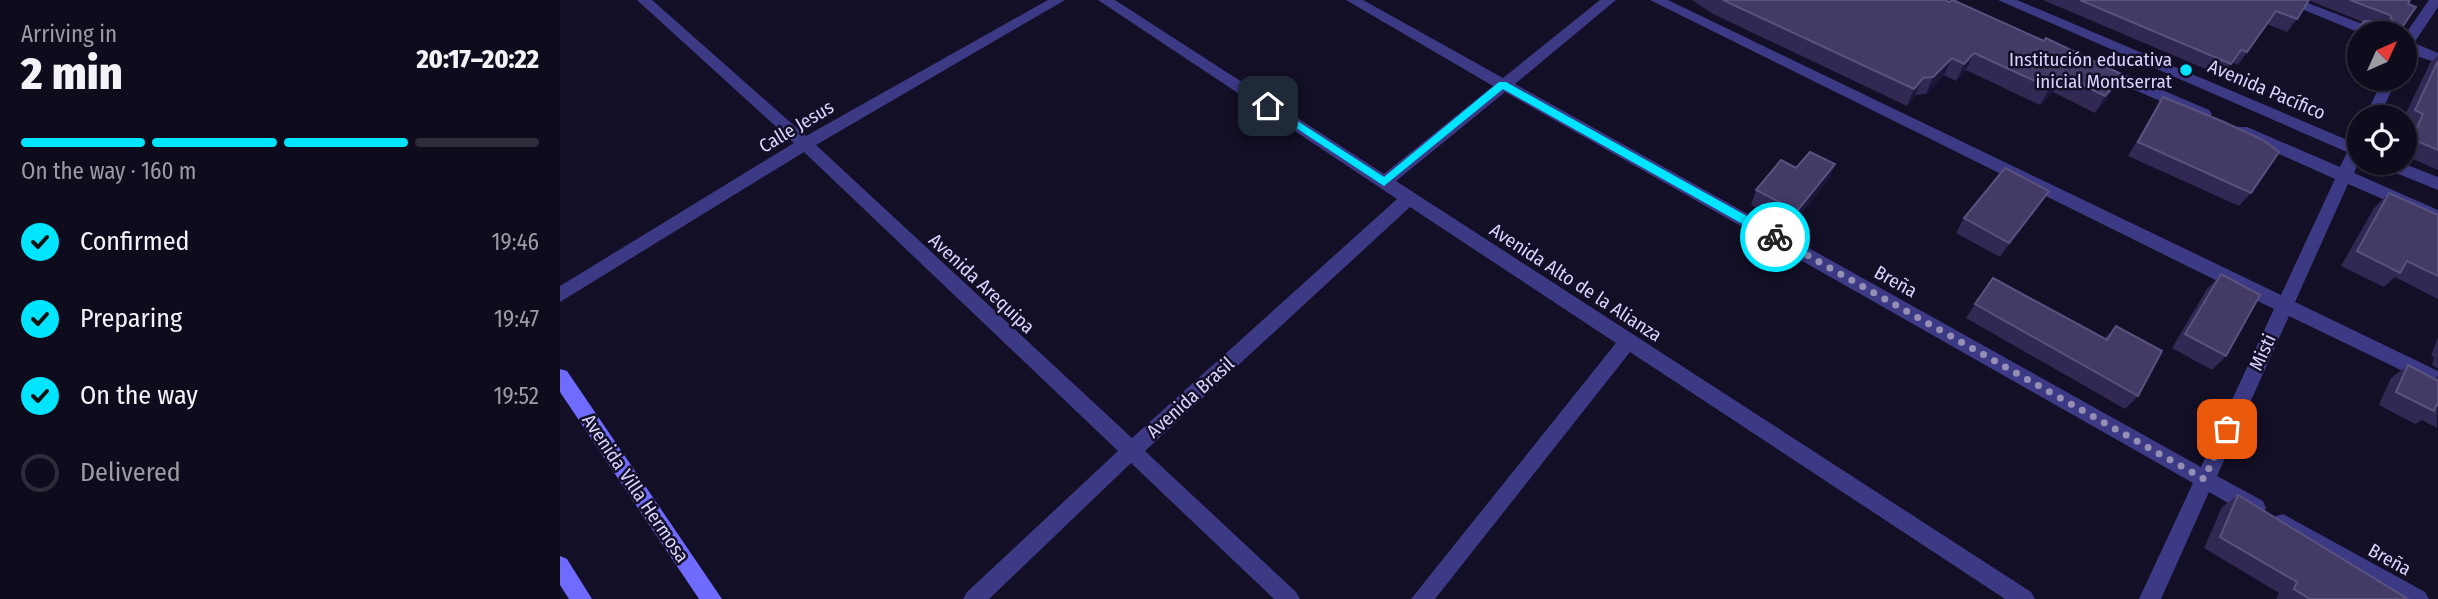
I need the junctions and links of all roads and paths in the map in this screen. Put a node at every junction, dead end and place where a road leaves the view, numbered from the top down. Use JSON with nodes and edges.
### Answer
{"nodes":[{"id":1,"x":644,"y":0,"type":"edge"},
{"id":2,"x":1058,"y":0,"type":"edge"},
{"id":3,"x":1105,"y":0,"type":"edge"},
{"id":4,"x":1353,"y":0,"type":"edge"},
{"id":5,"x":1609,"y":0,"type":"edge"},
{"id":6,"x":1657,"y":0,"type":"edge"},
{"id":7,"x":2005,"y":0,"type":"edge"},
{"id":8,"x":2287,"y":0,"type":"edge"},
{"id":9,"x":2436,"y":0,"type":"edge"},
{"id":10,"x":2347,"y":23,"type":"edge"},
{"id":11,"x":2417,"y":28,"type":"edge"},
{"id":12,"x":2417,"y":50,"type":"edge"},
{"id":13,"x":2438,"y":58,"type":"edge"},
{"id":14,"x":2081,"y":61,"type":"edge"},
{"id":15,"x":1503,"y":84,"type":"junction"},
{"id":16,"x":2347,"y":143,"type":"edge"},
{"id":17,"x":805,"y":145,"type":"junction"},
{"id":18,"x":2347,"y":170,"type":"edge"},
{"id":19,"x":2416,"y":175,"type":"edge"},
{"id":20,"x":2344,"y":176,"type":"junction"},
{"id":21,"x":1384,"y":182,"type":"junction"},
{"id":22,"x":2438,"y":184,"type":"edge"},
{"id":23,"x":1409,"y":198,"type":"junction"},
{"id":24,"x":2438,"y":217,"type":"edge"},
{"id":25,"x":560,"y":295,"type":"edge"},
{"id":26,"x":2284,"y":304,"type":"junction"},
{"id":27,"x":1628,"y":342,"type":"junction"},
{"id":28,"x":560,"y":377,"type":"edge"},
{"id":29,"x":2438,"y":380,"type":"edge"},
{"id":30,"x":1130,"y":452,"type":"junction"},
{"id":31,"x":2204,"y":479,"type":"junction"},
{"id":32,"x":560,"y":566,"type":"edge"},
{"id":33,"x":581,"y":599,"type":"edge"},
{"id":34,"x":711,"y":599,"type":"edge"},
{"id":35,"x":974,"y":599,"type":"edge"},
{"id":36,"x":1289,"y":599,"type":"edge"},
{"id":37,"x":1422,"y":599,"type":"edge"},
{"id":38,"x":2024,"y":599,"type":"edge"},
{"id":39,"x":2150,"y":599,"type":"edge"},
{"id":40,"x":2418,"y":599,"type":"edge"}],
"edges":[{"from":1,"to":17,"type":"street","name":"Avenida Arequipa"},
{"from":2,"to":17,"type":"street","name":"Calle Jesus"},
{"from":3,"to":21,"type":"street","name":"Avenida Alto de la Alianza"},
{"from":4,"to":15,"type":"street","name":"Breña"},
{"from":5,"to":15,"type":"street"},
{"from":6,"to":26,"type":"street"},
{"from":7,"to":16,"type":"street","name":"Avenida Pacífico"},
{"from":8,"to":10,"type":"street"},
{"from":9,"to":11,"type":"street"},
{"from":12,"to":13,"type":"street"},
{"from":14,"to":20,"type":"street"},
{"from":15,"to":21,"type":"street"},
{"from":15,"to":31,"type":"street","name":"Breña"},
{"from":17,"to":25,"type":"street","name":"Calle Jesus"},
{"from":17,"to":30,"type":"street","name":"Avenida Arequipa"},
{"from":18,"to":20,"type":"street","name":"Misti"},
{"from":19,"to":22,"type":"street"},
{"from":20,"to":24,"type":"street"},
{"from":20,"to":26,"type":"street","name":"Misti"},
{"from":21,"to":23,"type":"street","name":"Avenida Alto de la Alianza"},
{"from":23,"to":27,"type":"street","name":"Avenida Alto de la Alianza"},
{"from":23,"to":30,"type":"street","name":"Avenida Brasil"},
{"from":26,"to":29,"type":"street"},
{"from":26,"to":31,"type":"street","name":"Misti"},
{"from":27,"to":37,"type":"street"},
{"from":27,"to":38,"type":"street","name":"Avenida Alto de la Alianza"},
{"from":28,"to":34,"type":"street","name":"Avenida Villa Hermosa"},
{"from":30,"to":35,"type":"street","name":"Avenida Brasil"},
{"from":30,"to":36,"type":"street","name":"Avenida Arequipa"},
{"from":31,"to":39,"type":"street","name":"Misti"},
{"from":31,"to":40,"type":"street","name":"Breña"},
{"from":32,"to":33,"type":"street"}]}
